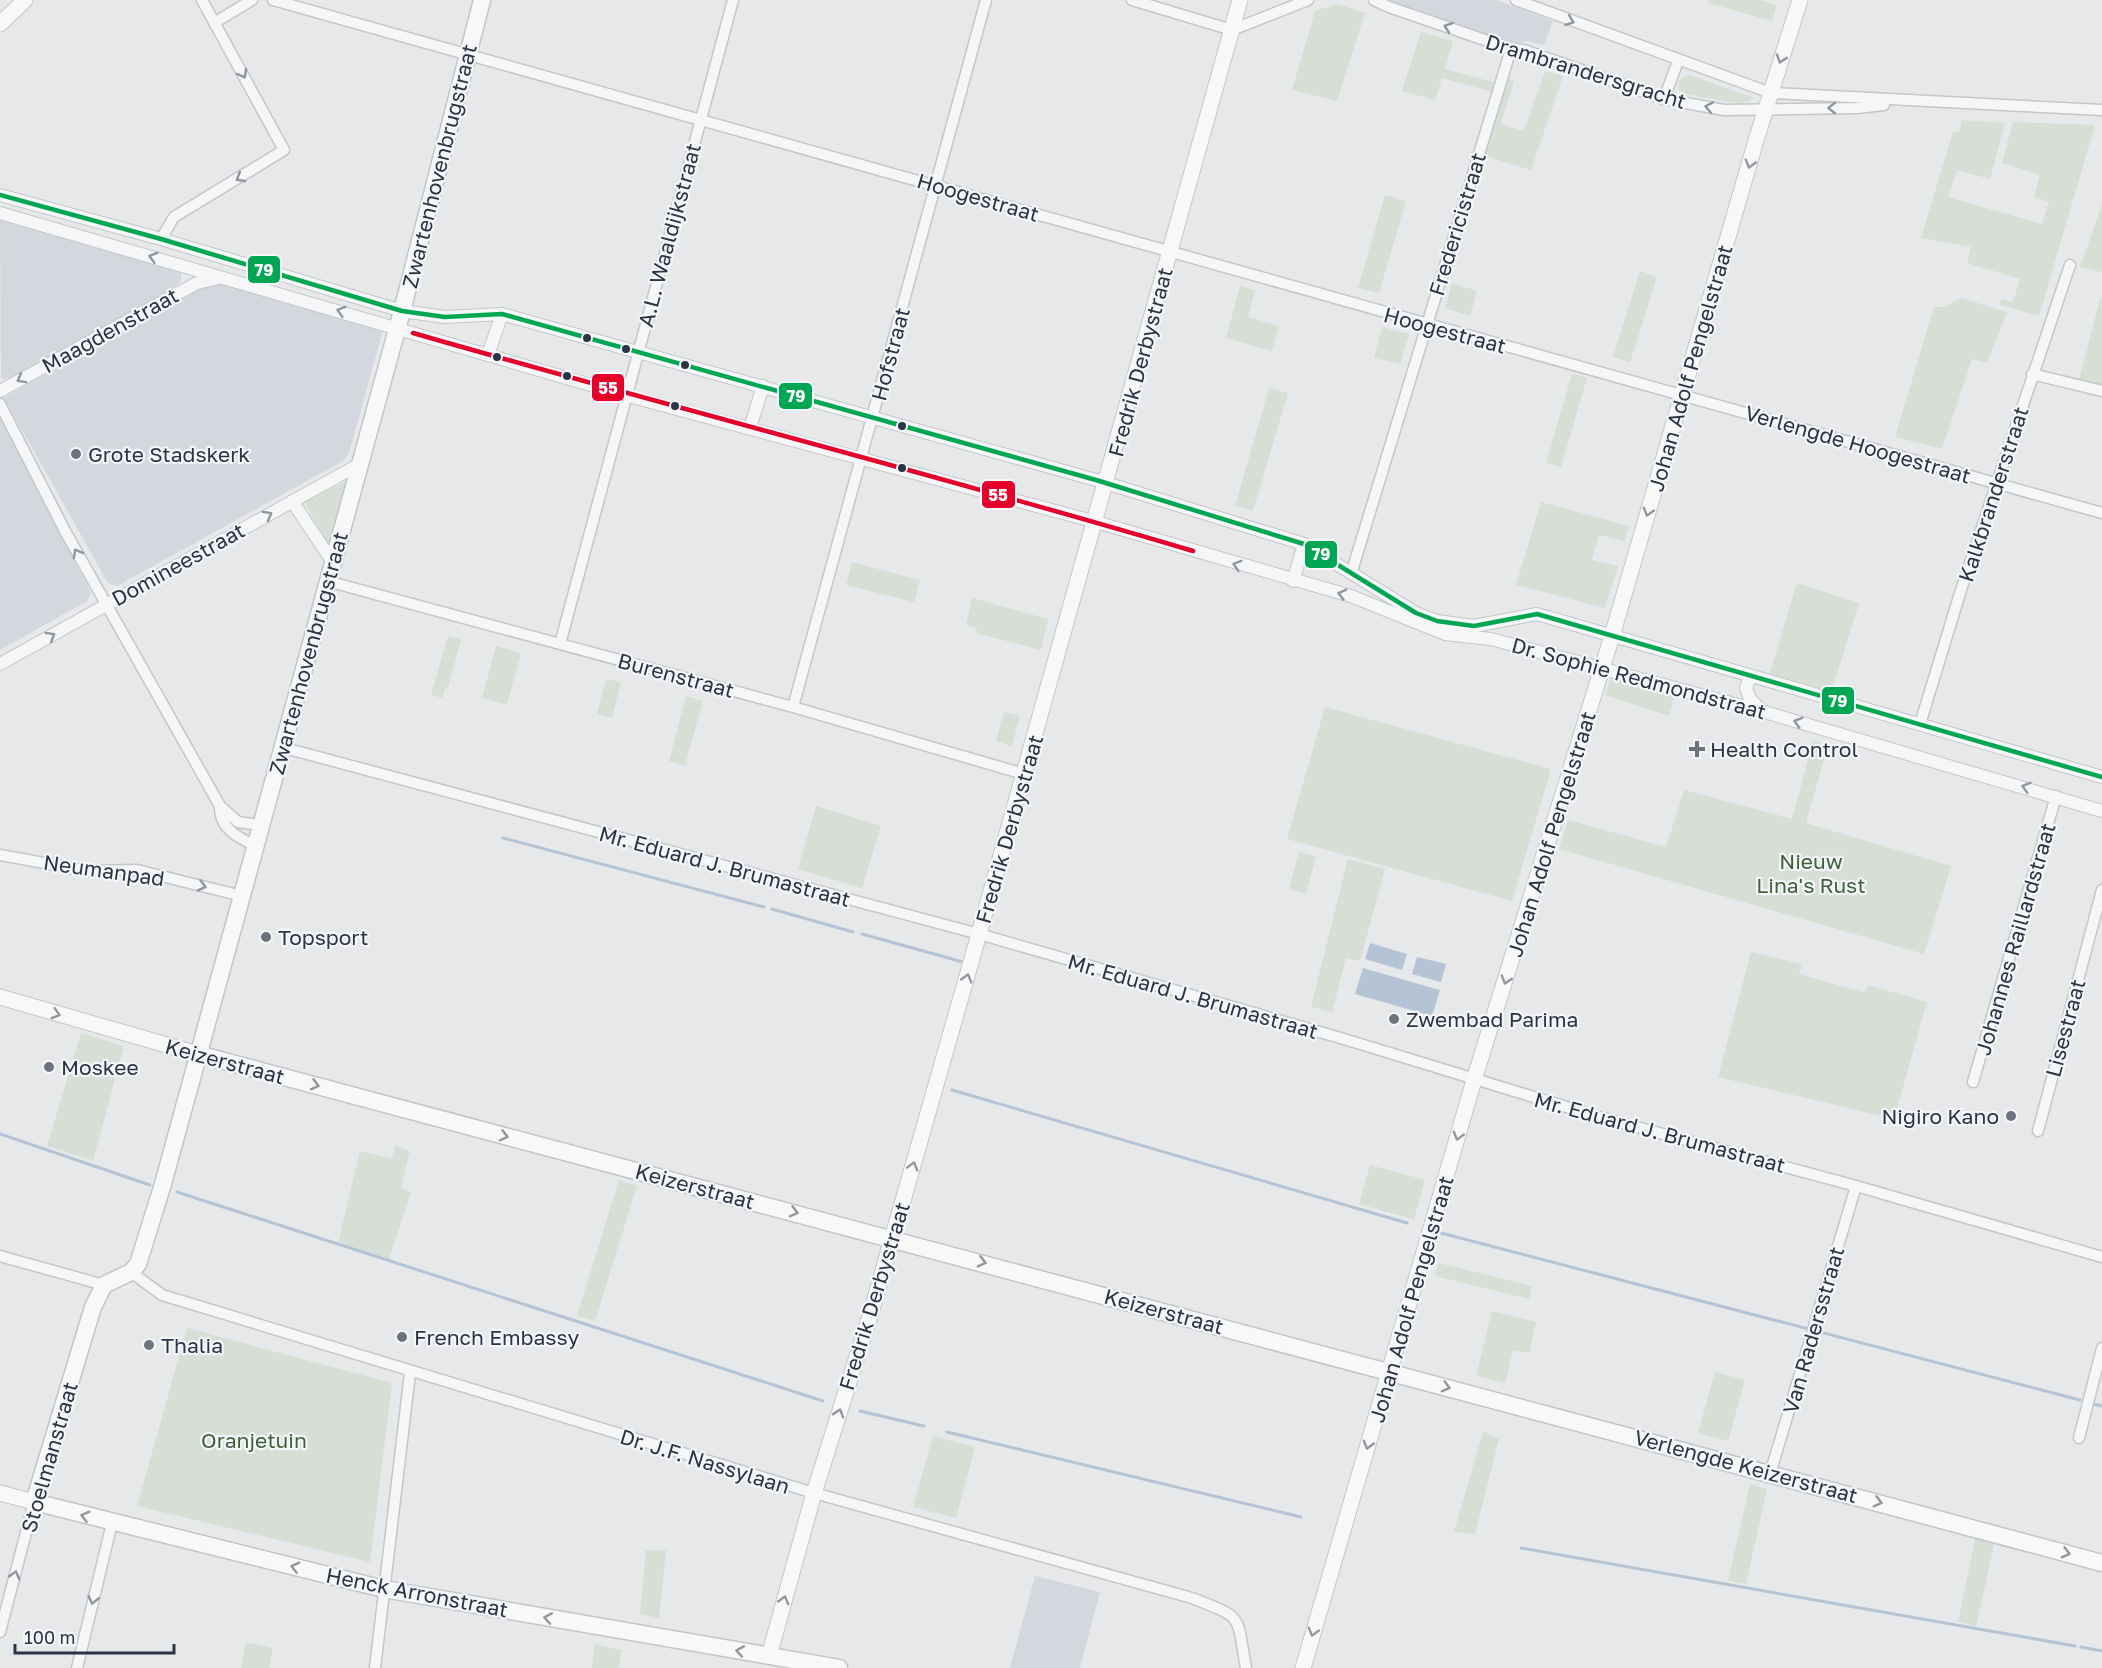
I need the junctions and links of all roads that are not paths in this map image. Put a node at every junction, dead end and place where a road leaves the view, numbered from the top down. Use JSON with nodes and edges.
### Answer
{"nodes":[{"id":1,"x":26,"y":0,"type":"edge"},
{"id":2,"x":202,"y":0,"type":"edge"},
{"id":3,"x":252,"y":0,"type":"edge"},
{"id":4,"x":273,"y":0,"type":"edge"},
{"id":5,"x":482,"y":0,"type":"edge"},
{"id":6,"x":732,"y":0,"type":"edge"},
{"id":7,"x":986,"y":0,"type":"edge"},
{"id":8,"x":1132,"y":0,"type":"edge"},
{"id":9,"x":1240,"y":0,"type":"edge"},
{"id":10,"x":1308,"y":0,"type":"edge"},
{"id":11,"x":1374,"y":0,"type":"edge"},
{"id":12,"x":1516,"y":0,"type":"edge"},
{"id":13,"x":1800,"y":0,"type":"edge"},
{"id":14,"x":214,"y":23,"type":"junction"},
{"id":15,"x":0,"y":24,"type":"edge"},
{"id":16,"x":1232,"y":30,"type":"junction"},
{"id":17,"x":1511,"y":49,"type":"junction"},
{"id":18,"x":467,"y":55,"type":"junction"},
{"id":19,"x":1678,"y":61,"type":"junction"},
{"id":20,"x":1664,"y":99,"type":"junction"},
{"id":21,"x":1769,"y":100,"type":"junction"},
{"id":22,"x":2102,"y":110,"type":"edge"},
{"id":23,"x":701,"y":120,"type":"junction"},
{"id":24,"x":936,"y":185,"type":"junction"},
{"id":25,"x":0,"y":195,"type":"edge"},
{"id":26,"x":0,"y":213,"type":"edge"},
{"id":27,"x":161,"y":239,"type":"junction"},
{"id":28,"x":200,"y":250,"type":"junction"},
{"id":29,"x":1170,"y":251,"type":"junction"},
{"id":30,"x":2070,"y":265,"type":"dead end"},
{"id":31,"x":193,"y":269,"type":"junction"},
{"id":32,"x":222,"y":278,"type":"junction"},
{"id":33,"x":183,"y":290,"type":"junction"},
{"id":34,"x":402,"y":311,"type":"junction"},
{"id":35,"x":502,"y":314,"type":"junction"},
{"id":36,"x":1426,"y":326,"type":"junction"},
{"id":37,"x":397,"y":328,"type":"junction"},
{"id":38,"x":637,"y":350,"type":"junction"},
{"id":39,"x":488,"y":355,"type":"junction"},
{"id":40,"x":2032,"y":374,"type":"junction"},
{"id":41,"x":763,"y":387,"type":"junction"},
{"id":42,"x":0,"y":391,"type":"edge"},
{"id":43,"x":2102,"y":391,"type":"edge"},
{"id":44,"x":625,"y":395,"type":"junction"},
{"id":45,"x":1683,"y":395,"type":"junction"},
{"id":46,"x":0,"y":404,"type":"edge"},
{"id":47,"x":872,"y":418,"type":"junction"},
{"id":48,"x":750,"y":429,"type":"junction"},
{"id":49,"x":862,"y":459,"type":"junction"},
{"id":50,"x":358,"y":465,"type":"junction"},
{"id":51,"x":1997,"y":483,"type":"junction"},
{"id":52,"x":1106,"y":484,"type":"junction"},
{"id":53,"x":292,"y":501,"type":"junction"},
{"id":54,"x":2102,"y":513,"type":"edge"},
{"id":55,"x":1096,"y":522,"type":"junction"},
{"id":56,"x":1304,"y":544,"type":"junction"},
{"id":57,"x":332,"y":561,"type":"junction"},
{"id":58,"x":1352,"y":571,"type":"junction"},
{"id":59,"x":327,"y":581,"type":"junction"},
{"id":60,"x":1293,"y":582,"type":"junction"},
{"id":61,"x":106,"y":604,"type":"junction"},
{"id":62,"x":1394,"y":606,"type":"junction"},
{"id":63,"x":1612,"y":636,"type":"junction"},
{"id":64,"x":560,"y":644,"type":"junction"},
{"id":65,"x":0,"y":664,"type":"edge"},
{"id":66,"x":1601,"y":668,"type":"junction"},
{"id":67,"x":1750,"y":676,"type":"junction"},
{"id":68,"x":793,"y":707,"type":"junction"},
{"id":69,"x":1761,"y":711,"type":"junction"},
{"id":70,"x":1920,"y":724,"type":"junction"},
{"id":71,"x":281,"y":747,"type":"junction"},
{"id":72,"x":1024,"y":774,"type":"junction"},
{"id":73,"x":2102,"y":777,"type":"edge"},
{"id":74,"x":2056,"y":796,"type":"junction"},
{"id":75,"x":220,"y":806,"type":"junction"},
{"id":76,"x":2102,"y":810,"type":"edge"},
{"id":77,"x":260,"y":825,"type":"junction"},
{"id":78,"x":255,"y":845,"type":"junction"},
{"id":79,"x":0,"y":855,"type":"edge"},
{"id":80,"x":2102,"y":890,"type":"edge"},
{"id":81,"x":242,"y":896,"type":"junction"},
{"id":82,"x":979,"y":934,"type":"junction"},
{"id":83,"x":0,"y":997,"type":"edge"},
{"id":84,"x":198,"y":1054,"type":"junction"},
{"id":85,"x":1474,"y":1080,"type":"junction"},
{"id":86,"x":1973,"y":1082,"type":"dead end"},
{"id":87,"x":2038,"y":1131,"type":"dead end"},
{"id":88,"x":1856,"y":1186,"type":"junction"},
{"id":89,"x":892,"y":1238,"type":"junction"},
{"id":90,"x":0,"y":1256,"type":"edge"},
{"id":91,"x":2102,"y":1257,"type":"edge"},
{"id":92,"x":131,"y":1272,"type":"junction"},
{"id":93,"x":104,"y":1285,"type":"junction"},
{"id":94,"x":2102,"y":1348,"type":"edge"},
{"id":95,"x":1389,"y":1372,"type":"junction"},
{"id":96,"x":410,"y":1373,"type":"junction"},
{"id":97,"x":2079,"y":1438,"type":"dead end"},
{"id":98,"x":1770,"y":1474,"type":"junction"},
{"id":99,"x":0,"y":1493,"type":"edge"},
{"id":100,"x":814,"y":1493,"type":"junction"},
{"id":101,"x":34,"y":1502,"type":"junction"},
{"id":102,"x":112,"y":1523,"type":"junction"},
{"id":103,"x":2102,"y":1563,"type":"edge"},
{"id":104,"x":384,"y":1589,"type":"junction"},
{"id":105,"x":0,"y":1632,"type":"edge"},
{"id":106,"x":769,"y":1656,"type":"junction"},
{"id":107,"x":77,"y":1668,"type":"edge"},
{"id":108,"x":375,"y":1668,"type":"edge"},
{"id":109,"x":839,"y":1668,"type":"edge"},
{"id":110,"x":1246,"y":1668,"type":"edge"},
{"id":111,"x":1303,"y":1668,"type":"edge"}],
"edges":[{"from":1,"to":15,"type":"main road"},
{"from":2,"to":14,"type":"street"},
{"from":3,"to":14,"type":"street"},
{"from":4,"to":18,"type":"street","name":"Hoogestraat"},
{"from":5,"to":18,"type":"main road","name":"Zwartenhovenbrugstraat"},
{"from":6,"to":23,"type":"street","name":"A.L. Waaldijkstraat"},
{"from":7,"to":24,"type":"street","name":"Hofstraat"},
{"from":8,"to":16,"type":"street"},
{"from":9,"to":16,"type":"main road","name":"Fredrik Derbystraat"},
{"from":10,"to":16,"type":"street"},
{"from":17,"to":11,"type":"street","name":"Drambrandersgracht","one_way":true},
{"from":12,"to":19,"type":"street","name":"Drambrandersgracht","one_way":true},
{"from":13,"to":21,"type":"main road","name":"Johan Adolf Pengelstraat","one_way":true},
{"from":14,"to":27,"type":"street","one_way":true},
{"from":16,"to":29,"type":"main road","name":"Fredrik Derbystraat"},
{"from":17,"to":20,"type":"street","name":"Drambrandersgracht"},
{"from":17,"to":36,"type":"street","name":"Fredericistraat"},
{"from":18,"to":23,"type":"street","name":"Hoogestraat"},
{"from":18,"to":34,"type":"main road","name":"Zwartenhovenbrugstraat"},
{"from":19,"to":20,"type":"street"},
{"from":19,"to":21,"type":"street","name":"Drambrandersgracht"},
{"from":21,"to":20,"type":"street","name":"Drambrandersgracht","one_way":true},
{"from":21,"to":22,"type":"street","name":"Drambrandersgracht"},
{"from":21,"to":45,"type":"main road","name":"Johan Adolf Pengelstraat","one_way":true},
{"from":23,"to":24,"type":"street","name":"Hoogestraat"},
{"from":23,"to":38,"type":"street","name":"A.L. Waaldijkstraat"},
{"from":24,"to":29,"type":"street","name":"Hoogestraat"},
{"from":24,"to":47,"type":"street","name":"Hofstraat"},
{"from":25,"to":27,"type":"street","name":"Dr. Sophie Redmondstraat"},
{"from":31,"to":26,"type":"street","name":"Dr. Sophie Redmondstraat","one_way":true},
{"from":27,"to":28,"type":"street","name":"Dr. Sophie Redmondstraat"},
{"from":28,"to":31,"type":"street"},
{"from":28,"to":34,"type":"street","name":"Dr. Sophie Redmondstraat"},
{"from":29,"to":36,"type":"street","name":"Hoogestraat"},
{"from":29,"to":52,"type":"main road","name":"Fredrik Derbystraat"},
{"from":30,"to":40,"type":"street","name":"Kalkbranderstraat"},
{"from":31,"to":32,"type":"street","name":"Dr. Sophie Redmondstraat"},
{"from":31,"to":33,"type":"street"},
{"from":32,"to":33,"type":"street","name":"Maagdenstraat"},
{"from":37,"to":32,"type":"street","name":"Dr. Sophie Redmondstraat","one_way":true},
{"from":33,"to":42,"type":"street","name":"Maagdenstraat","one_way":true},
{"from":34,"to":35,"type":"street","name":"Dr. Sophie Redmondstraat"},
{"from":34,"to":37,"type":"main road","name":"Zwartenhovenbrugstraat"},
{"from":35,"to":38,"type":"street","name":"Dr. Sophie Redmondstraat"},
{"from":35,"to":39,"type":"street"},
{"from":36,"to":45,"type":"street","name":"Hoogestraat"},
{"from":36,"to":58,"type":"street","name":"Fredericistraat"},
{"from":37,"to":39,"type":"street","name":"Dr. Sophie Redmondstraat"},
{"from":37,"to":50,"type":"main road","name":"Zwartenhovenbrugstraat"},
{"from":38,"to":41,"type":"street","name":"Dr. Sophie Redmondstraat"},
{"from":38,"to":44,"type":"street","name":"A.L. Waaldijkstraat"},
{"from":39,"to":44,"type":"street","name":"Dr. Sophie Redmondstraat"},
{"from":40,"to":43,"type":"street"},
{"from":40,"to":51,"type":"street","name":"Kalkbranderstraat"},
{"from":41,"to":47,"type":"street","name":"Dr. Sophie Redmondstraat"},
{"from":41,"to":48,"type":"street"},
{"from":44,"to":48,"type":"street","name":"Dr. Sophie Redmondstraat"},
{"from":44,"to":64,"type":"street","name":"A.L. Waaldijkstraat"},
{"from":45,"to":51,"type":"street","name":"Verlengde Hoogestraat"},
{"from":45,"to":63,"type":"main road","name":"Johan Adolf Pengelstraat","one_way":true},
{"from":61,"to":46,"type":"street","one_way":true},
{"from":47,"to":49,"type":"street","name":"Hofstraat"},
{"from":47,"to":52,"type":"street","name":"Dr. Sophie Redmondstraat"},
{"from":48,"to":49,"type":"street","name":"Dr. Sophie Redmondstraat"},
{"from":49,"to":55,"type":"street","name":"Dr. Sophie Redmondstraat"},
{"from":49,"to":68,"type":"street","name":"Hofstraat"},
{"from":50,"to":53,"type":"street","name":"Domineestraat"},
{"from":50,"to":57,"type":"main road","name":"Zwartenhovenbrugstraat"},
{"from":51,"to":54,"type":"street","name":"Verlengde Hoogestraat"},
{"from":51,"to":70,"type":"street","name":"Kalkbranderstraat"},
{"from":52,"to":55,"type":"main road","name":"Fredrik Derbystraat"},
{"from":52,"to":56,"type":"street","name":"Dr. Sophie Redmondstraat"},
{"from":53,"to":57,"type":"street"},
{"from":61,"to":53,"type":"street","name":"Domineestraat","one_way":true},
{"from":60,"to":55,"type":"street","name":"Dr. Sophie Redmondstraat","one_way":true},
{"from":55,"to":72,"type":"main road","name":"Fredrik Derbystraat"},
{"from":56,"to":58,"type":"street","name":"Dr. Sophie Redmondstraat"},
{"from":56,"to":60,"type":"street"},
{"from":57,"to":59,"type":"main road","name":"Zwartenhovenbrugstraat"},
{"from":58,"to":62,"type":"street","name":"Dr. Sophie Redmondstraat"},
{"from":59,"to":64,"type":"street","name":"Burenstraat"},
{"from":59,"to":71,"type":"main road","name":"Zwartenhovenbrugstraat"},
{"from":62,"to":60,"type":"street","name":"Dr. Sophie Redmondstraat","one_way":true},
{"from":65,"to":61,"type":"street","name":"Domineestraat","one_way":true},
{"from":61,"to":75,"type":"street"},
{"from":62,"to":63,"type":"street","name":"Dr. Sophie Redmondstraat"},
{"from":62,"to":66,"type":"street","name":"Dr. Sophie Redmondstraat"},
{"from":63,"to":66,"type":"main road","name":"Johan Adolf Pengelstraat"},
{"from":63,"to":67,"type":"street","name":"Dr. Sophie Redmondstraat"},
{"from":64,"to":68,"type":"street","name":"Burenstraat"},
{"from":66,"to":69,"type":"street","name":"Dr. Sophie Redmondstraat"},
{"from":66,"to":85,"type":"main road","name":"Johan Adolf Pengelstraat","one_way":true},
{"from":67,"to":69,"type":"street"},
{"from":67,"to":70,"type":"street","name":"Dr. Sophie Redmondstraat"},
{"from":68,"to":72,"type":"street","name":"Burenstraat"},
{"from":74,"to":69,"type":"street","name":"Dr. Sophie Redmondstraat","one_way":true},
{"from":70,"to":73,"type":"street","name":"Dr. Sophie Redmondstraat"},
{"from":71,"to":77,"type":"main road","name":"Zwartenhovenbrugstraat"},
{"from":71,"to":82,"type":"street","name":"Mr. Eduard J. Brumastraat"},
{"from":72,"to":82,"type":"main road","name":"Fredrik Derbystraat"},
{"from":74,"to":76,"type":"street","name":"Dr. Sophie Redmondstraat"},
{"from":74,"to":86,"type":"street","name":"Johannes Raillardstraat"},
{"from":75,"to":77,"type":"street"},
{"from":75,"to":78,"type":"street"},
{"from":77,"to":78,"type":"main road","name":"Zwartenhovenbrugstraat"},
{"from":78,"to":81,"type":"main road","name":"Zwartenhovenbrugstraat"},
{"from":79,"to":81,"type":"street","name":"Neumanpad","one_way":true},
{"from":80,"to":87,"type":"street","name":"Lisestraat"},
{"from":81,"to":84,"type":"main road","name":"Zwartenhovenbrugstraat"},
{"from":82,"to":85,"type":"street","name":"Mr. Eduard J. Brumastraat"},
{"from":89,"to":82,"type":"main road","name":"Fredrik Derbystraat","one_way":true},
{"from":83,"to":84,"type":"main road","name":"Keizerstraat","one_way":true},
{"from":84,"to":89,"type":"main road","name":"Keizerstraat","one_way":true},
{"from":84,"to":92,"type":"main road","name":"Zwartenhovenbrugstraat"},
{"from":85,"to":88,"type":"street","name":"Mr. Eduard J. Brumastraat"},
{"from":85,"to":95,"type":"main road","name":"Johan Adolf Pengelstraat","one_way":true},
{"from":88,"to":91,"type":"street","name":"Mr. Eduard J. Brumastraat"},
{"from":88,"to":98,"type":"street","name":"Van Radersstraat"},
{"from":89,"to":95,"type":"main road","name":"Keizerstraat","one_way":true},
{"from":100,"to":89,"type":"main road","name":"Fredrik Derbystraat","one_way":true},
{"from":90,"to":93,"type":"street"},
{"from":92,"to":93,"type":"main road"},
{"from":92,"to":96,"type":"street","name":"Dr. J.F. Nassylaan"},
{"from":93,"to":101,"type":"main road","name":"Stoelmanstraat"},
{"from":94,"to":97,"type":"street"},
{"from":95,"to":98,"type":"main road","name":"Verlengde Keizerstraat","one_way":true},
{"from":95,"to":111,"type":"main road","name":"Johan Adolf Pengelstraat","one_way":true},
{"from":96,"to":100,"type":"street","name":"Dr. J.F. Nassylaan"},
{"from":96,"to":104,"type":"street"},
{"from":98,"to":103,"type":"main road","name":"Verlengde Keizerstraat","one_way":true},
{"from":99,"to":101,"type":"main road","name":"Henck Arronstraat"},
{"from":106,"to":100,"type":"main road","name":"Fredrik Derbystraat","one_way":true},
{"from":100,"to":110,"type":"street","name":"Dr. J.F. Nassylaan"},
{"from":102,"to":101,"type":"main road","name":"Henck Arronstraat","one_way":true},
{"from":105,"to":101,"type":"street","name":"Stoelmanstraat","one_way":true},
{"from":104,"to":102,"type":"main road","name":"Henck Arronstraat","one_way":true},
{"from":102,"to":107,"type":"street","one_way":true},
{"from":106,"to":104,"type":"main road","name":"Henck Arronstraat","one_way":true},
{"from":104,"to":108,"type":"street"},
{"from":106,"to":109,"type":"main road","name":"Henck Arronstraat"}]}
